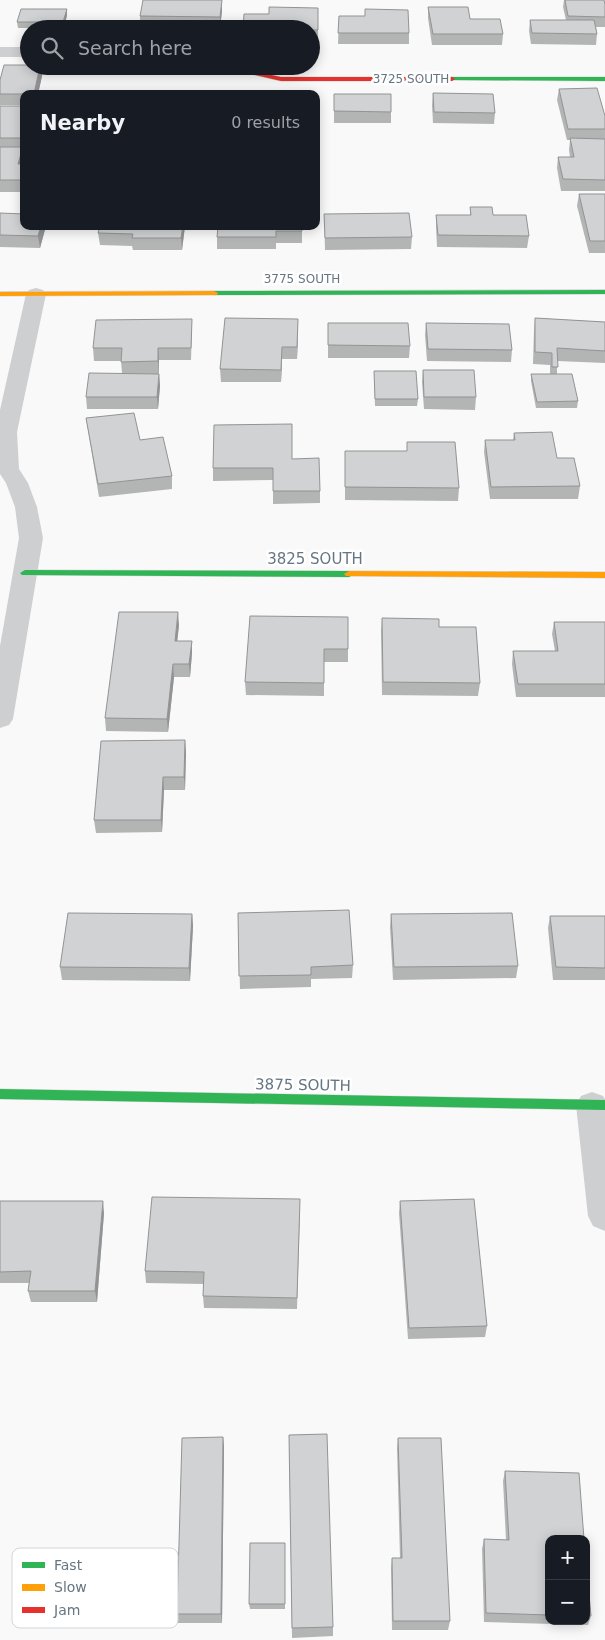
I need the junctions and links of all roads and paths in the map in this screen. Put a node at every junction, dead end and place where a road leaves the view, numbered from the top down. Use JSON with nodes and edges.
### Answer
{"nodes":[{"id":1,"x":0,"y":52,"type":"edge"},
{"id":2,"x":20,"y":52,"type":"edge"},
{"id":3,"x":262,"y":75,"type":"edge"},
{"id":4,"x":605,"y":79,"type":"edge"},
{"id":5,"x":605,"y":292,"type":"edge"},
{"id":6,"x":0,"y":294,"type":"edge"},
{"id":7,"x":36,"y":294,"type":"junction"},
{"id":8,"x":25,"y":573,"type":"junction"},
{"id":9,"x":605,"y":575,"type":"edge"},
{"id":10,"x":0,"y":719,"type":"edge"},
{"id":11,"x":0,"y":1094,"type":"edge"},
{"id":12,"x":599,"y":1105,"type":"edge"},
{"id":13,"x":605,"y":1216,"type":"edge"}],
"edges":[{"from":1,"to":2,"type":"street"},
{"from":3,"to":4,"type":"street","name":"3725 SOUTH"},
{"from":5,"to":7,"type":"street","name":"3775 SOUTH"},
{"from":6,"to":7,"type":"street","name":"3775 SOUTH"},
{"from":7,"to":8,"type":"street"},
{"from":8,"to":9,"type":"street","name":"3825 SOUTH"},
{"from":8,"to":10,"type":"street"},
{"from":11,"to":12,"type":"street","name":"3875 SOUTH"},
{"from":12,"to":13,"type":"street"}]}
